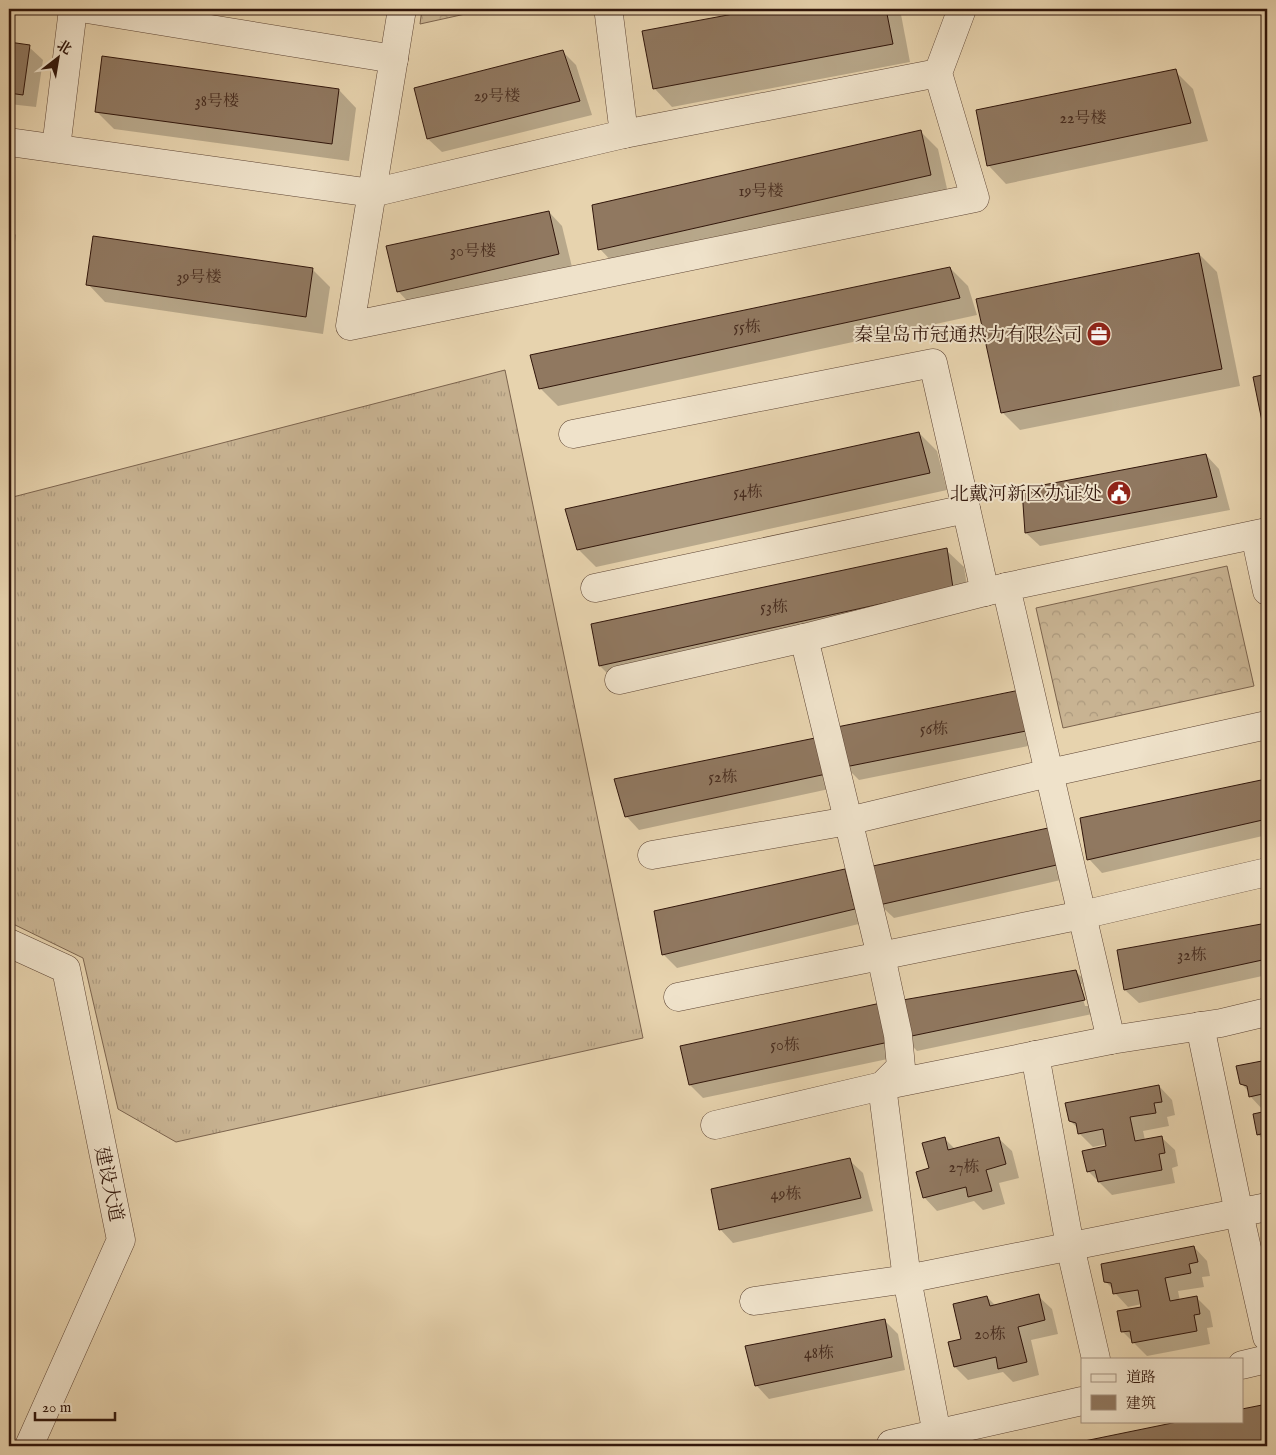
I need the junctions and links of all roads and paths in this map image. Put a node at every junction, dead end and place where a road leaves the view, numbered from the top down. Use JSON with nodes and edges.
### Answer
{"nodes":[{"id":1,"x":73,"y":9,"type":"edge"},
{"id":2,"x":87,"y":9,"type":"edge"},
{"id":3,"x":402,"y":9,"type":"edge"},
{"id":4,"x":610,"y":9,"type":"edge"},
{"id":5,"x":962,"y":9,"type":"edge"},
{"id":6,"x":394,"y":59,"type":"junction"},
{"id":7,"x":938,"y":73,"type":"junction"},
{"id":8,"x":624,"y":134,"type":"junction"},
{"id":9,"x":9,"y":142,"type":"edge"},
{"id":10,"x":56,"y":148,"type":"junction"},
{"id":11,"x":372,"y":194,"type":"junction"},
{"id":12,"x":573,"y":434,"type":"dead end"},
{"id":13,"x":966,"y":509,"type":"junction"},
{"id":14,"x":1261,"y":534,"type":"edge"},
{"id":15,"x":595,"y":588,"type":"dead end"},
{"id":16,"x":996,"y":590,"type":"junction"},
{"id":17,"x":1267,"y":591,"type":"edge"},
{"id":18,"x":804,"y":638,"type":"junction"},
{"id":19,"x":620,"y":680,"type":"dead end"},
{"id":20,"x":1267,"y":725,"type":"edge"},
{"id":21,"x":1049,"y":774,"type":"junction"},
{"id":22,"x":848,"y":821,"type":"junction"},
{"id":23,"x":652,"y":855,"type":"dead end"},
{"id":24,"x":1267,"y":872,"type":"edge"},
{"id":25,"x":1082,"y":915,"type":"junction"},
{"id":26,"x":9,"y":943,"type":"edge"},
{"id":27,"x":881,"y":956,"type":"junction"},
{"id":28,"x":678,"y":997,"type":"dead end"},
{"id":29,"x":1267,"y":1012,"type":"edge"},
{"id":30,"x":1200,"y":1026,"type":"junction"},
{"id":31,"x":1111,"y":1040,"type":"junction"},
{"id":32,"x":1035,"y":1055,"type":"junction"},
{"id":33,"x":882,"y":1086,"type":"junction"},
{"id":34,"x":715,"y":1125,"type":"dead end"},
{"id":35,"x":1267,"y":1207,"type":"edge"},
{"id":36,"x":1239,"y":1213,"type":"junction"},
{"id":37,"x":1070,"y":1246,"type":"junction"},
{"id":38,"x":907,"y":1279,"type":"junction"},
{"id":39,"x":754,"y":1301,"type":"dead end"},
{"id":40,"x":1267,"y":1337,"type":"edge"},
{"id":41,"x":1096,"y":1358,"type":"edge"},
{"id":42,"x":1267,"y":1359,"type":"edge"},
{"id":43,"x":1244,"y":1364,"type":"edge"},
{"id":44,"x":1081,"y":1401,"type":"edge"},
{"id":45,"x":937,"y":1434,"type":"junction"},
{"id":46,"x":29,"y":1446,"type":"edge"},
{"id":47,"x":888,"y":1446,"type":"edge"}],
"edges":[{"from":1,"to":10,"type":"street"},
{"from":2,"to":6,"type":"street"},
{"from":3,"to":6,"type":"street"},
{"from":4,"to":8,"type":"street"},
{"from":5,"to":7,"type":"street"},
{"from":6,"to":11,"type":"street"},
{"from":7,"to":8,"type":"street"},
{"from":7,"to":11,"type":"street"},
{"from":8,"to":11,"type":"street"},
{"from":9,"to":10,"type":"street"},
{"from":10,"to":11,"type":"street"},
{"from":12,"to":13,"type":"street"},
{"from":13,"to":15,"type":"street"},
{"from":13,"to":16,"type":"street"},
{"from":14,"to":16,"type":"street"},
{"from":14,"to":17,"type":"street"},
{"from":16,"to":18,"type":"street"},
{"from":16,"to":21,"type":"street"},
{"from":18,"to":19,"type":"street"},
{"from":18,"to":22,"type":"street"},
{"from":20,"to":21,"type":"street"},
{"from":21,"to":22,"type":"street"},
{"from":21,"to":25,"type":"street"},
{"from":22,"to":23,"type":"street"},
{"from":22,"to":27,"type":"street"},
{"from":24,"to":25,"type":"street"},
{"from":25,"to":27,"type":"street"},
{"from":25,"to":31,"type":"street"},
{"from":26,"to":46,"type":"street","name":"建设大道"},
{"from":27,"to":28,"type":"street"},
{"from":27,"to":33,"type":"street"},
{"from":29,"to":30,"type":"street"},
{"from":30,"to":31,"type":"street"},
{"from":30,"to":36,"type":"street"},
{"from":31,"to":32,"type":"street"},
{"from":32,"to":33,"type":"street"},
{"from":32,"to":37,"type":"street"},
{"from":33,"to":34,"type":"street"},
{"from":33,"to":38,"type":"street"},
{"from":35,"to":36,"type":"street"},
{"from":36,"to":37,"type":"street"},
{"from":36,"to":40,"type":"street"},
{"from":37,"to":38,"type":"street"},
{"from":37,"to":41,"type":"street"},
{"from":38,"to":39,"type":"street"},
{"from":38,"to":45,"type":"street"},
{"from":42,"to":43,"type":"street"},
{"from":44,"to":45,"type":"street"},
{"from":45,"to":47,"type":"street"}]}
